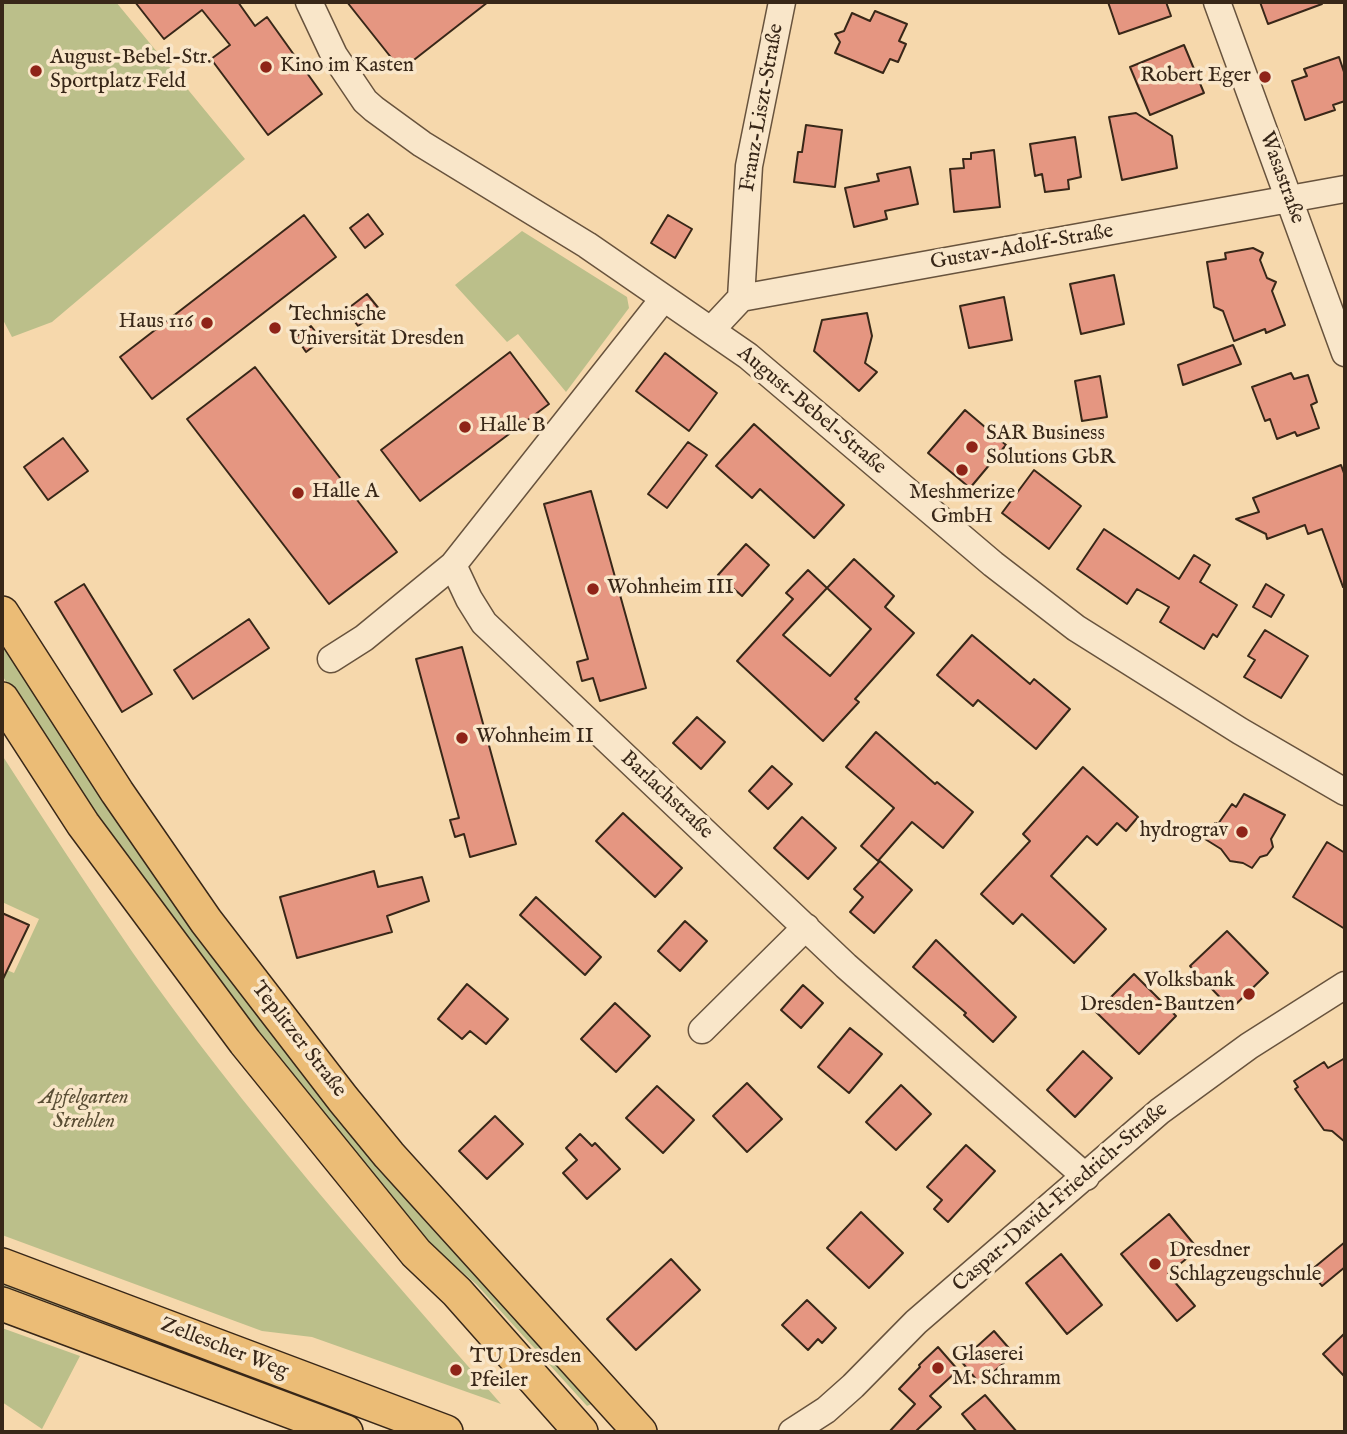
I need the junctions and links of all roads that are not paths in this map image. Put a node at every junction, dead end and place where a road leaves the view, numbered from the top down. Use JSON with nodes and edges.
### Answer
{"nodes":[{"id":1,"x":309,"y":2,"type":"edge"},
{"id":2,"x":782,"y":2,"type":"edge"},
{"id":3,"x":1217,"y":2,"type":"edge"},
{"id":4,"x":1345,"y":189,"type":"edge"},
{"id":5,"x":1289,"y":200,"type":"junction"},
{"id":6,"x":741,"y":298,"type":"junction"},
{"id":7,"x":664,"y":299,"type":"junction"},
{"id":8,"x":712,"y":329,"type":"junction"},
{"id":9,"x":1345,"y":353,"type":"edge"},
{"id":10,"x":453,"y":565,"type":"junction"},
{"id":11,"x":2,"y":613,"type":"edge"},
{"id":12,"x":331,"y":659,"type":"dead end"},
{"id":13,"x":2,"y":699,"type":"edge"},
{"id":14,"x":1345,"y":792,"type":"edge"},
{"id":15,"x":806,"y":927,"type":"junction"},
{"id":16,"x":1345,"y":985,"type":"edge"},
{"id":17,"x":702,"y":1030,"type":"dead end"},
{"id":18,"x":1086,"y":1177,"type":"junction"},
{"id":19,"x":2,"y":1265,"type":"edge"},
{"id":20,"x":2,"y":1304,"type":"edge"},
{"id":21,"x":346,"y":1432,"type":"edge"},
{"id":22,"x":446,"y":1432,"type":"edge"},
{"id":23,"x":581,"y":1432,"type":"edge"},
{"id":24,"x":640,"y":1432,"type":"edge"},
{"id":25,"x":789,"y":1432,"type":"edge"}],
"edges":[{"from":1,"to":7,"type":"street","name":"August-Bebel-Straße"},
{"from":2,"to":6,"type":"street","name":"Franz-Liszt-Straße"},
{"from":3,"to":5,"type":"street","name":"Wasastraße"},
{"from":4,"to":5,"type":"street","name":"Gustav-Adolf-Straße"},
{"from":5,"to":6,"type":"street","name":"Gustav-Adolf-Straße"},
{"from":5,"to":9,"type":"street","name":"Wasastraße"},
{"from":6,"to":8,"type":"street"},
{"from":7,"to":8,"type":"street","name":"August-Bebel-Straße"},
{"from":7,"to":10,"type":"street"},
{"from":8,"to":14,"type":"street","name":"August-Bebel-Straße"},
{"from":10,"to":12,"type":"street"},
{"from":10,"to":15,"type":"street","name":"Barlachstraße"},
{"from":11,"to":24,"type":"main road","name":"Teplitzer Straße"},
{"from":13,"to":23,"type":"main road","name":"Teplitzer Straße"},
{"from":15,"to":17,"type":"street"},
{"from":15,"to":18,"type":"street","name":"Barlachstraße"},
{"from":16,"to":18,"type":"street","name":"Caspar-David-Friedrich-Straße"},
{"from":18,"to":25,"type":"street","name":"Caspar-David-Friedrich-Straße"},
{"from":19,"to":22,"type":"main road","name":"Zellescher Weg"},
{"from":20,"to":21,"type":"main road","name":"Zellescher Weg"}]}
